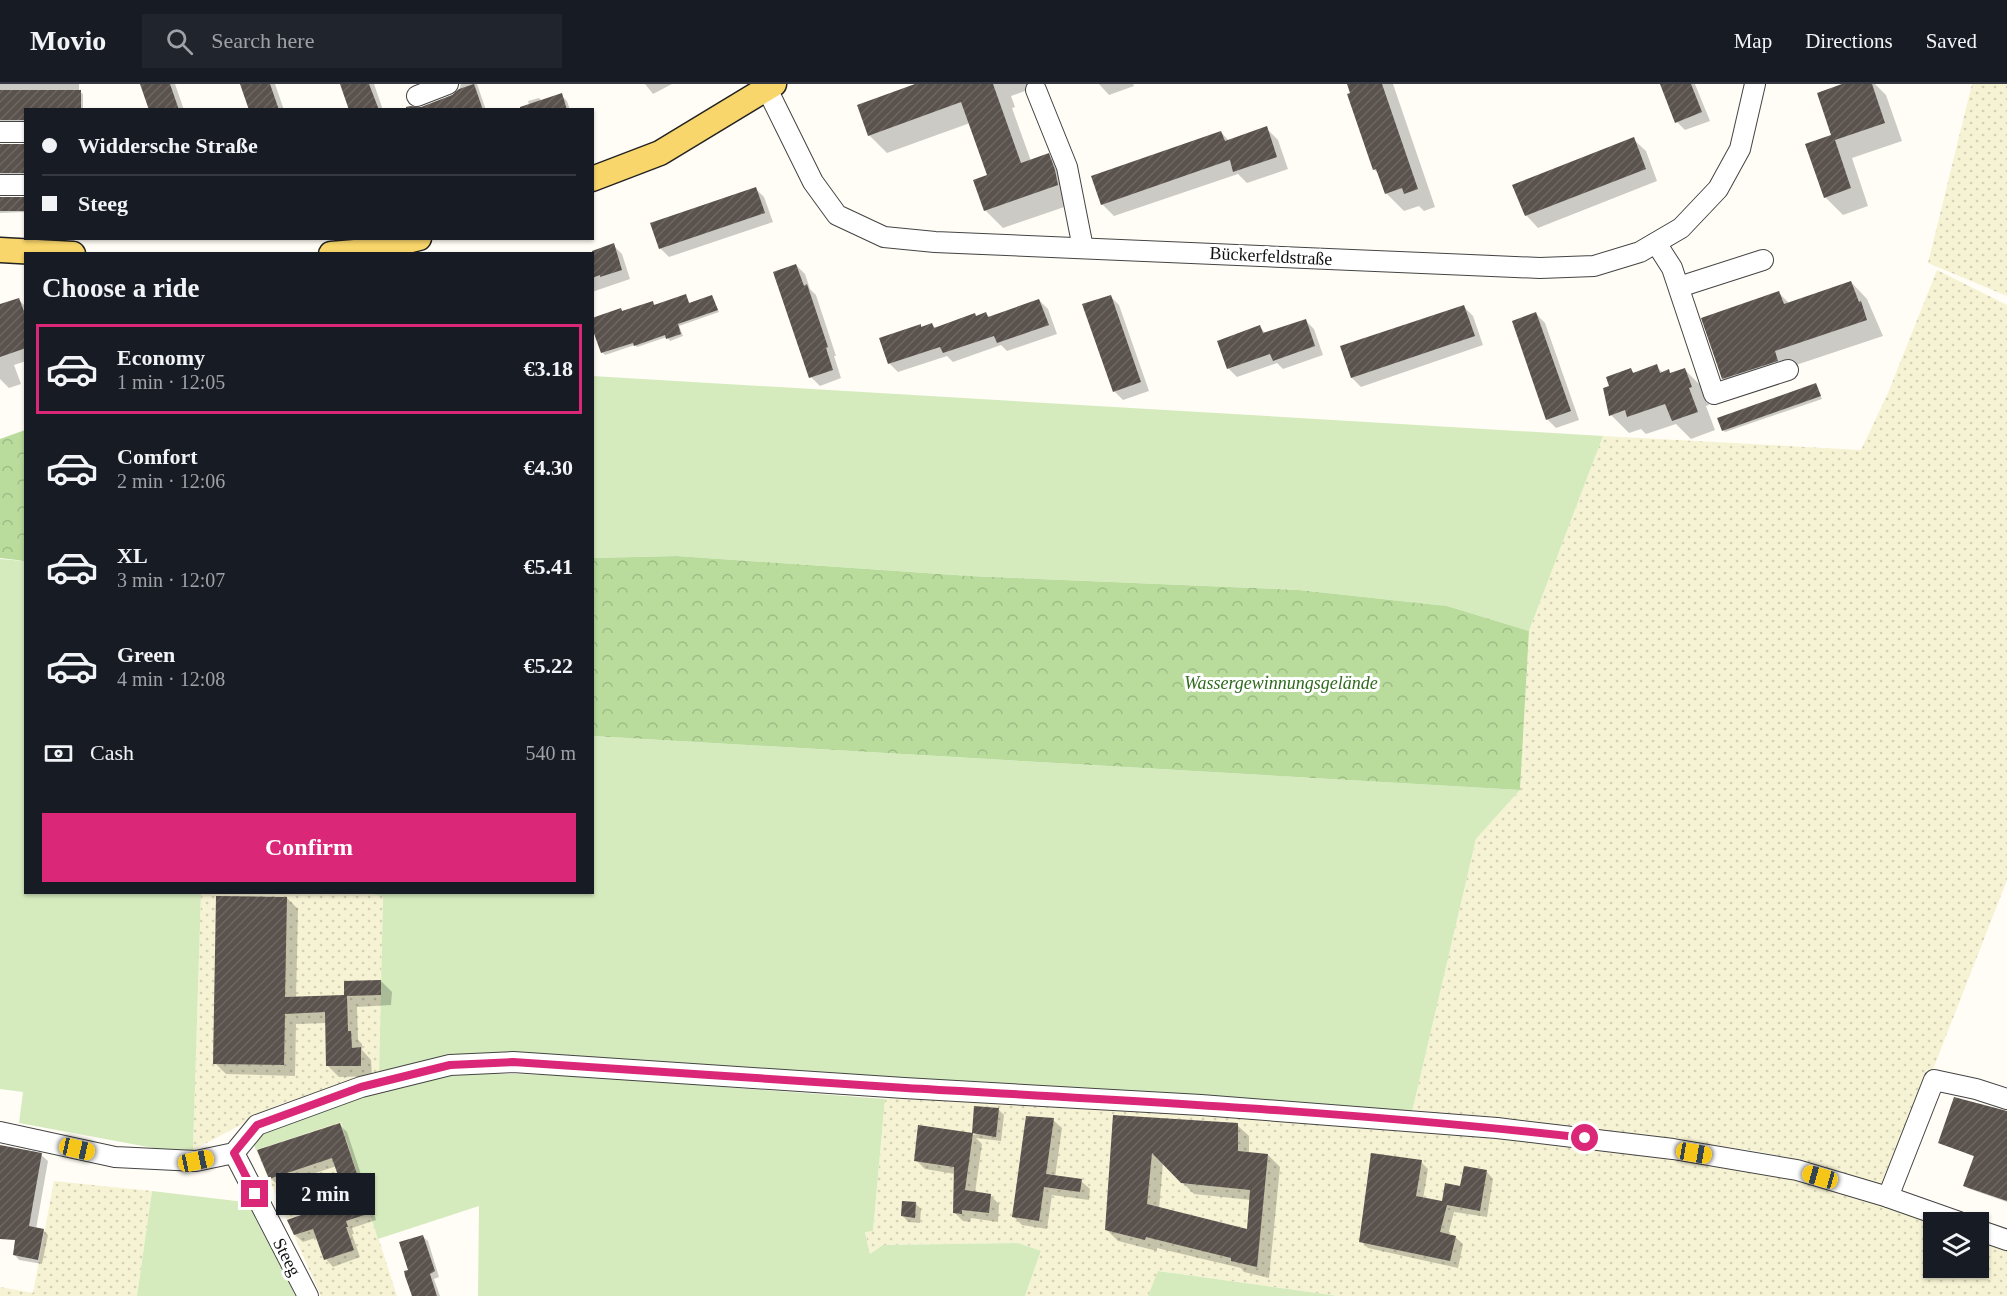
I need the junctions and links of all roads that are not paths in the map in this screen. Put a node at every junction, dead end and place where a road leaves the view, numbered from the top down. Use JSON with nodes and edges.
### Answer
{"nodes":[{"id":1,"x":448,"y":84,"type":"edge"},
{"id":2,"x":1755,"y":84,"type":"edge"},
{"id":3,"x":771,"y":86,"type":"edge"},
{"id":4,"x":1036,"y":90,"type":"dead end"},
{"id":5,"x":417,"y":96,"type":"edge"},
{"id":6,"x":0,"y":132,"type":"edge"},
{"id":7,"x":24,"y":132,"type":"edge"},
{"id":8,"x":594,"y":178,"type":"edge"},
{"id":9,"x":0,"y":185,"type":"edge"},
{"id":10,"x":24,"y":185,"type":"edge"},
{"id":11,"x":411,"y":240,"type":"edge"},
{"id":12,"x":1656,"y":243,"type":"junction"},
{"id":13,"x":1083,"y":248,"type":"junction"},
{"id":14,"x":0,"y":250,"type":"edge"},
{"id":15,"x":36,"y":252,"type":"edge"},
{"id":16,"x":355,"y":252,"type":"edge"},
{"id":17,"x":1763,"y":260,"type":"dead end"},
{"id":18,"x":1678,"y":287,"type":"junction"},
{"id":19,"x":1788,"y":370,"type":"dead end"},
{"id":20,"x":2007,"y":1100,"type":"edge"},
{"id":21,"x":0,"y":1132,"type":"edge"},
{"id":22,"x":234,"y":1153,"type":"junction"},
{"id":23,"x":1888,"y":1197,"type":"junction"},
{"id":24,"x":1931,"y":1212,"type":"edge"},
{"id":25,"x":1989,"y":1234,"type":"edge"},
{"id":26,"x":2007,"y":1240,"type":"edge"},
{"id":27,"x":308,"y":1296,"type":"edge"}],
"edges":[{"from":1,"to":5,"type":"street"},
{"from":2,"to":12,"type":"street","name":"Bückerfeldstraße"},
{"from":3,"to":8,"type":"main road"},
{"from":3,"to":13,"type":"street","name":"Bückerfeldstraße"},
{"from":4,"to":13,"type":"street"},
{"from":6,"to":7,"type":"street"},
{"from":9,"to":10,"type":"street"},
{"from":11,"to":16,"type":"main road"},
{"from":12,"to":13,"type":"street","name":"Bückerfeldstraße"},
{"from":12,"to":18,"type":"street"},
{"from":14,"to":15,"type":"main road"},
{"from":17,"to":18,"type":"street"},
{"from":18,"to":19,"type":"street"},
{"from":20,"to":23,"type":"street"},
{"from":21,"to":22,"type":"street"},
{"from":22,"to":23,"type":"street"},
{"from":22,"to":27,"type":"street","name":"Steeg"},
{"from":23,"to":24,"type":"street"},
{"from":25,"to":26,"type":"street"}]}
